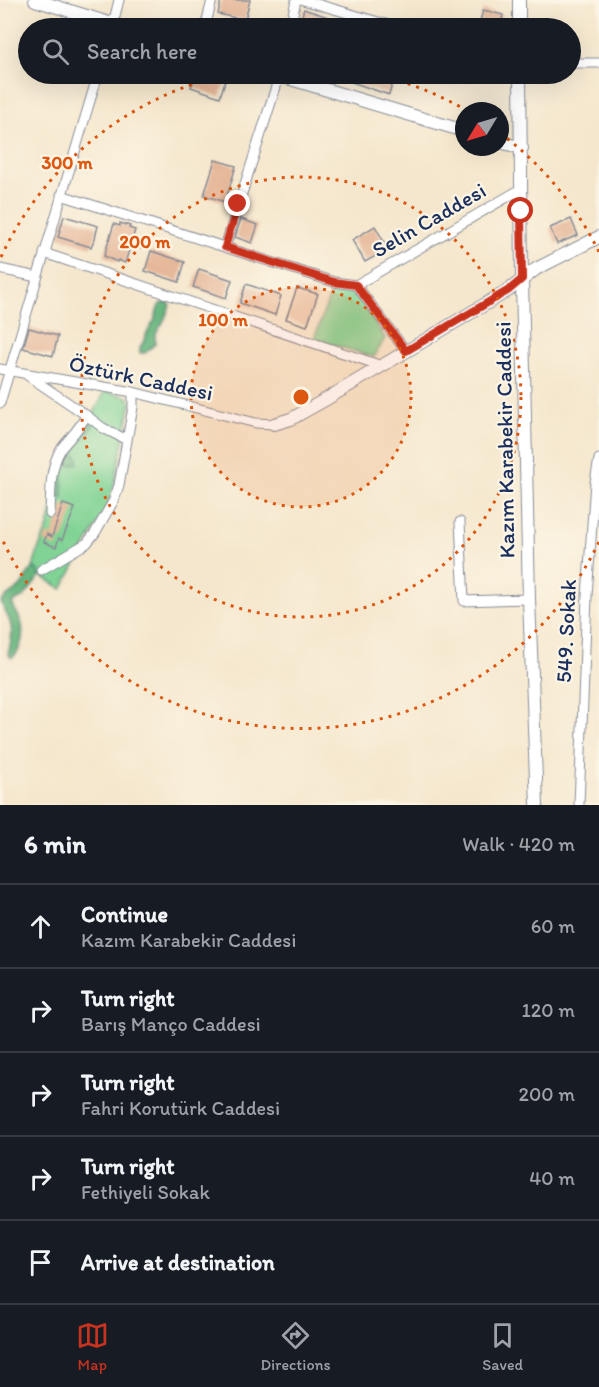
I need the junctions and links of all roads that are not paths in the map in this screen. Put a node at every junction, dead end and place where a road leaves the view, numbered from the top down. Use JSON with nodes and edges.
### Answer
{"nodes":[{"id":1,"x":35,"y":0,"type":"edge"},
{"id":2,"x":119,"y":0,"type":"edge"},
{"id":3,"x":212,"y":0,"type":"edge"},
{"id":4,"x":296,"y":0,"type":"edge"},
{"id":5,"x":303,"y":0,"type":"edge"},
{"id":6,"x":519,"y":0,"type":"edge"},
{"id":7,"x":90,"y":18,"type":"edge"},
{"id":8,"x":118,"y":18,"type":"edge"},
{"id":9,"x":208,"y":18,"type":"edge"},
{"id":10,"x":292,"y":18,"type":"edge"},
{"id":11,"x":365,"y":18,"type":"edge"},
{"id":12,"x":519,"y":18,"type":"edge"},
{"id":13,"x":581,"y":63,"type":"edge"},
{"id":14,"x":599,"y":63,"type":"edge"},
{"id":15,"x":95,"y":84,"type":"edge"},
{"id":16,"x":275,"y":84,"type":"edge"},
{"id":17,"x":311,"y":84,"type":"edge"},
{"id":18,"x":520,"y":84,"type":"edge"},
{"id":19,"x":455,"y":128,"type":"edge"},
{"id":20,"x":509,"y":144,"type":"edge"},
{"id":21,"x":522,"y":148,"type":"junction"},
{"id":22,"x":521,"y":189,"type":"junction"},
{"id":23,"x":61,"y":195,"type":"junction"},
{"id":24,"x":599,"y":237,"type":"edge"},
{"id":25,"x":225,"y":247,"type":"junction"},
{"id":26,"x":44,"y":253,"type":"junction"},
{"id":27,"x":0,"y":269,"type":"edge"},
{"id":28,"x":38,"y":277,"type":"junction"},
{"id":29,"x":522,"y":279,"type":"junction"},
{"id":30,"x":356,"y":285,"type":"junction"},
{"id":31,"x":406,"y":351,"type":"junction"},
{"id":32,"x":382,"y":366,"type":"junction"},
{"id":33,"x":4,"y":370,"type":"edge"},
{"id":34,"x":26,"y":374,"type":"junction"},
{"id":35,"x":134,"y":393,"type":"junction"},
{"id":36,"x":0,"y":403,"type":"edge"},
{"id":37,"x":86,"y":415,"type":"junction"},
{"id":38,"x":274,"y":424,"type":"joint"},
{"id":39,"x":127,"y":440,"type":"junction"},
{"id":40,"x":599,"y":459,"type":"edge"},
{"id":41,"x":50,"y":514,"type":"dead end"},
{"id":42,"x":460,"y":522,"type":"dead end"},
{"id":43,"x":41,"y":570,"type":"dead end"},
{"id":44,"x":529,"y":599,"type":"junction"},
{"id":45,"x":537,"y":805,"type":"edge"},
{"id":46,"x":579,"y":805,"type":"edge"}],
"edges":[{"from":1,"to":7,"type":"street"},
{"from":2,"to":8,"type":"street"},
{"from":3,"to":9,"type":"street"},
{"from":4,"to":10,"type":"street"},
{"from":5,"to":11,"type":"street"},
{"from":6,"to":12,"type":"street"},
{"from":13,"to":14,"type":"street"},
{"from":15,"to":23,"type":"street"},
{"from":16,"to":25,"type":"street"},
{"from":17,"to":19,"type":"street"},
{"from":18,"to":21,"type":"street","name":"Kazım Karabekir Caddesi"},
{"from":20,"to":21,"type":"street"},
{"from":21,"to":22,"type":"street","name":"Kazım Karabekir Caddesi"},
{"from":22,"to":29,"type":"street","name":"Kazım Karabekir Caddesi"},
{"from":22,"to":30,"type":"street","name":"Selin Caddesi"},
{"from":23,"to":25,"type":"street"},
{"from":23,"to":26,"type":"street"},
{"from":24,"to":29,"type":"street"},
{"from":25,"to":30,"type":"street"},
{"from":26,"to":28,"type":"street"},
{"from":26,"to":32,"type":"street"},
{"from":27,"to":28,"type":"street"},
{"from":28,"to":33,"type":"street"},
{"from":29,"to":31,"type":"street"},
{"from":29,"to":44,"type":"street","name":"Kazım Karabekir Caddesi"},
{"from":30,"to":31,"type":"street"},
{"from":31,"to":32,"type":"street"},
{"from":32,"to":38,"type":"street"},
{"from":33,"to":34,"type":"street","name":"Öztürk Caddesi"},
{"from":33,"to":36,"type":"street"},
{"from":34,"to":35,"type":"street","name":"Öztürk Caddesi"},
{"from":34,"to":37,"type":"street"},
{"from":35,"to":38,"type":"street","name":"Öztürk Caddesi"},
{"from":35,"to":39,"type":"street"},
{"from":37,"to":39,"type":"street"},
{"from":37,"to":41,"type":"street"},
{"from":39,"to":43,"type":"street"},
{"from":40,"to":46,"type":"street","name":"549. Sokak"},
{"from":42,"to":44,"type":"street"},
{"from":44,"to":45,"type":"street","name":"Kazım Karabekir Caddesi"}]}
